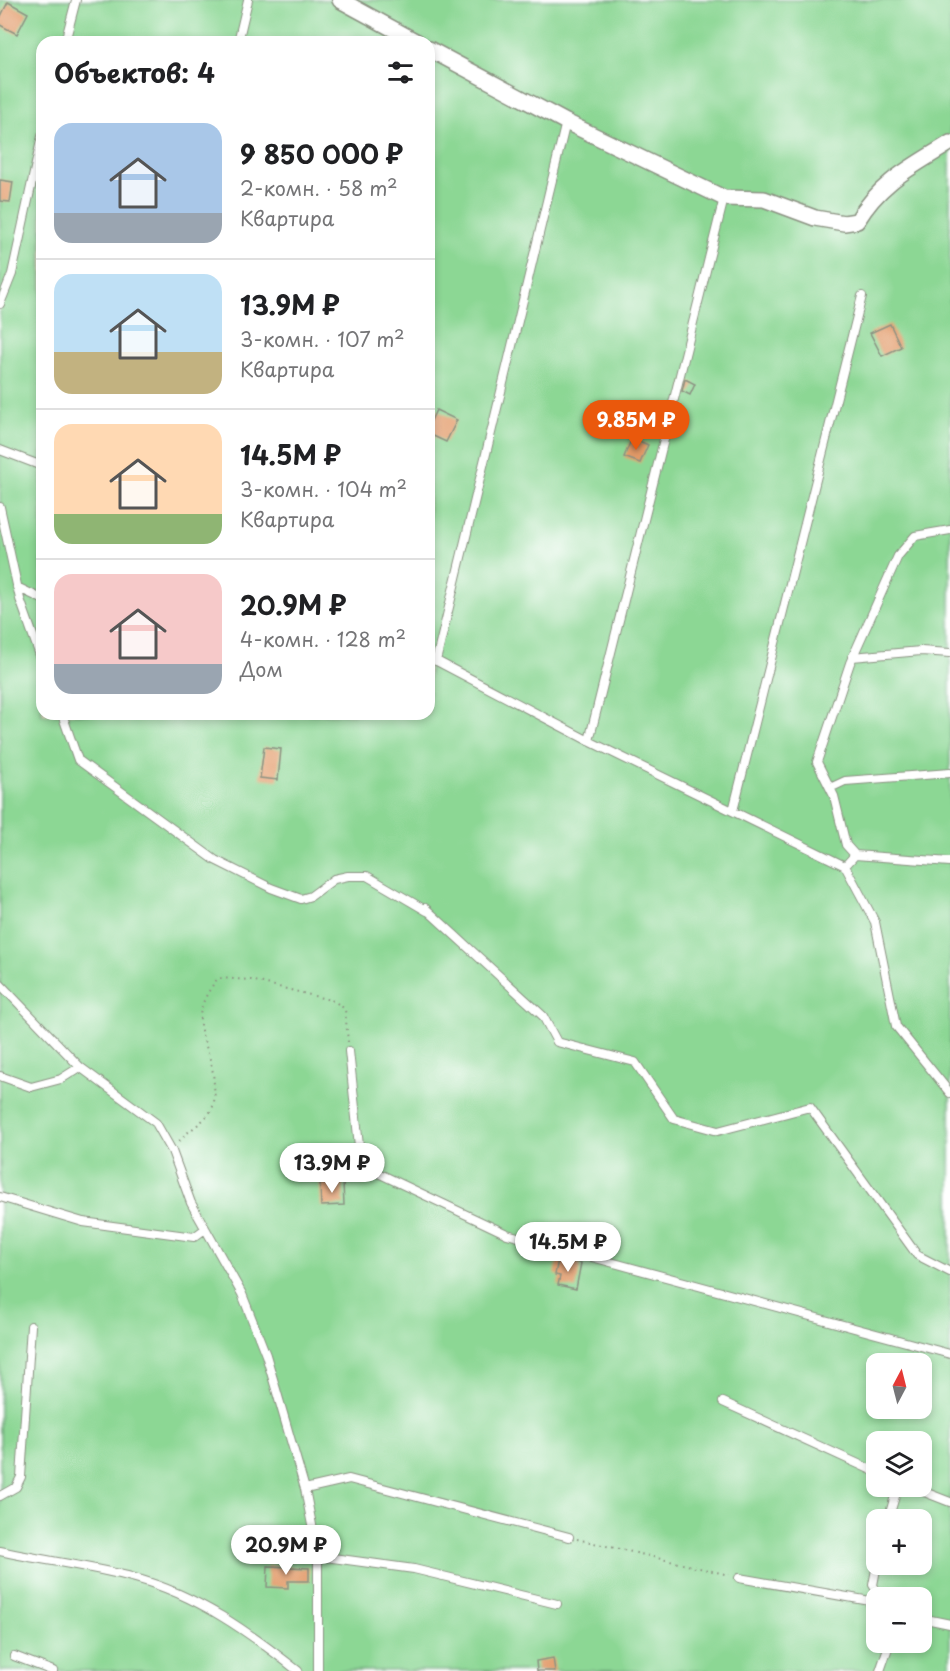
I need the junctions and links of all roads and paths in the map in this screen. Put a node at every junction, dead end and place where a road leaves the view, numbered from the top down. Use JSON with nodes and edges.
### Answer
{"nodes":[{"id":1,"x":76,"y":0,"type":"edge"},
{"id":2,"x":248,"y":0,"type":"edge"},
{"id":3,"x":340,"y":0,"type":"edge"},
{"id":4,"x":67,"y":36,"type":"edge"},
{"id":5,"x":239,"y":36,"type":"edge"},
{"id":6,"x":405,"y":36,"type":"edge"},
{"id":7,"x":435,"y":52,"type":"edge"},
{"id":8,"x":566,"y":122,"type":"junction"},
{"id":9,"x":950,"y":143,"type":"edge"},
{"id":10,"x":36,"y":164,"type":"edge"},
{"id":11,"x":724,"y":198,"type":"junction"},
{"id":12,"x":862,"y":296,"type":"dead end"},
{"id":13,"x":0,"y":304,"type":"edge"},
{"id":14,"x":0,"y":450,"type":"edge"},
{"id":15,"x":36,"y":464,"type":"edge"},
{"id":16,"x":0,"y":507,"type":"edge"},
{"id":17,"x":950,"y":530,"type":"edge"},
{"id":18,"x":17,"y":587,"type":"junction"},
{"id":19,"x":36,"y":596,"type":"edge"},
{"id":20,"x":36,"y":642,"type":"edge"},
{"id":21,"x":435,"y":647,"type":"edge"},
{"id":22,"x":950,"y":653,"type":"edge"},
{"id":23,"x":852,"y":657,"type":"junction"},
{"id":24,"x":435,"y":661,"type":"edge"},
{"id":25,"x":64,"y":720,"type":"edge"},
{"id":26,"x":589,"y":741,"type":"junction"},
{"id":27,"x":950,"y":773,"type":"edge"},
{"id":28,"x":830,"y":788,"type":"junction"},
{"id":29,"x":734,"y":811,"type":"junction"},
{"id":30,"x":855,"y":855,"type":"junction"},
{"id":31,"x":950,"y":862,"type":"edge"},
{"id":32,"x":845,"y":866,"type":"junction"},
{"id":33,"x":0,"y":984,"type":"edge"},
{"id":34,"x":349,"y":1051,"type":"joint"},
{"id":35,"x":80,"y":1067,"type":"junction"},
{"id":36,"x":0,"y":1076,"type":"edge"},
{"id":37,"x":950,"y":1093,"type":"edge"},
{"id":38,"x":172,"y":1151,"type":"junction"},
{"id":39,"x":0,"y":1197,"type":"edge"},
{"id":40,"x":205,"y":1229,"type":"junction"},
{"id":41,"x":950,"y":1272,"type":"edge"},
{"id":42,"x":31,"y":1326,"type":"dead end"},
{"id":43,"x":950,"y":1353,"type":"edge"},
{"id":44,"x":723,"y":1402,"type":"dead end"},
{"id":45,"x":866,"y":1467,"type":"edge"},
{"id":46,"x":305,"y":1489,"type":"junction"},
{"id":47,"x":932,"y":1495,"type":"edge"},
{"id":48,"x":0,"y":1496,"type":"edge"},
{"id":49,"x":950,"y":1502,"type":"edge"},
{"id":50,"x":568,"y":1537,"type":"joint"},
{"id":51,"x":0,"y":1551,"type":"edge"},
{"id":52,"x":318,"y":1556,"type":"junction"},
{"id":53,"x":739,"y":1578,"type":"dead end"},
{"id":54,"x":749,"y":1579,"type":"junction"},
{"id":55,"x":866,"y":1600,"type":"edge"},
{"id":56,"x":557,"y":1604,"type":"dead end"},
{"id":57,"x":932,"y":1620,"type":"edge"},
{"id":58,"x":950,"y":1624,"type":"edge"},
{"id":59,"x":886,"y":1653,"type":"edge"},
{"id":60,"x":14,"y":1656,"type":"dead end"},
{"id":61,"x":53,"y":1671,"type":"edge"},
{"id":62,"x":298,"y":1671,"type":"edge"},
{"id":63,"x":318,"y":1671,"type":"edge"},
{"id":64,"x":880,"y":1671,"type":"edge"}],
"edges":[{"from":1,"to":4,"type":"lane"},
{"from":2,"to":5,"type":"lane"},
{"from":3,"to":6,"type":"street"},
{"from":7,"to":8,"type":"street"},
{"from":8,"to":11,"type":"street"},
{"from":8,"to":21,"type":"lane"},
{"from":9,"to":11,"type":"street"},
{"from":10,"to":13,"type":"lane"},
{"from":11,"to":26,"type":"lane"},
{"from":12,"to":29,"type":"lane"},
{"from":14,"to":15,"type":"lane"},
{"from":16,"to":18,"type":"lane"},
{"from":17,"to":23,"type":"lane"},
{"from":18,"to":19,"type":"lane"},
{"from":18,"to":20,"type":"lane"},
{"from":22,"to":23,"type":"lane"},
{"from":23,"to":28,"type":"lane"},
{"from":24,"to":26,"type":"lane"},
{"from":25,"to":41,"type":"lane"},
{"from":26,"to":29,"type":"lane"},
{"from":27,"to":28,"type":"lane"},
{"from":28,"to":30,"type":"lane"},
{"from":29,"to":32,"type":"lane"},
{"from":30,"to":31,"type":"lane"},
{"from":30,"to":32,"type":"lane"},
{"from":32,"to":37,"type":"lane"},
{"from":33,"to":35,"type":"lane"},
{"from":34,"to":38,"type":"path"},
{"from":34,"to":43,"type":"lane"},
{"from":35,"to":36,"type":"lane"},
{"from":35,"to":38,"type":"lane"},
{"from":38,"to":40,"type":"lane"},
{"from":39,"to":40,"type":"lane"},
{"from":40,"to":46,"type":"lane"},
{"from":42,"to":48,"type":"lane"},
{"from":44,"to":45,"type":"lane"},
{"from":46,"to":50,"type":"lane"},
{"from":46,"to":52,"type":"lane"},
{"from":47,"to":49,"type":"lane"},
{"from":50,"to":54,"type":"path"},
{"from":51,"to":62,"type":"lane"},
{"from":52,"to":56,"type":"lane"},
{"from":52,"to":63,"type":"lane"},
{"from":53,"to":54,"type":"lane"},
{"from":54,"to":55,"type":"lane"},
{"from":57,"to":58,"type":"lane"},
{"from":59,"to":64,"type":"lane"},
{"from":60,"to":61,"type":"lane"}]}
